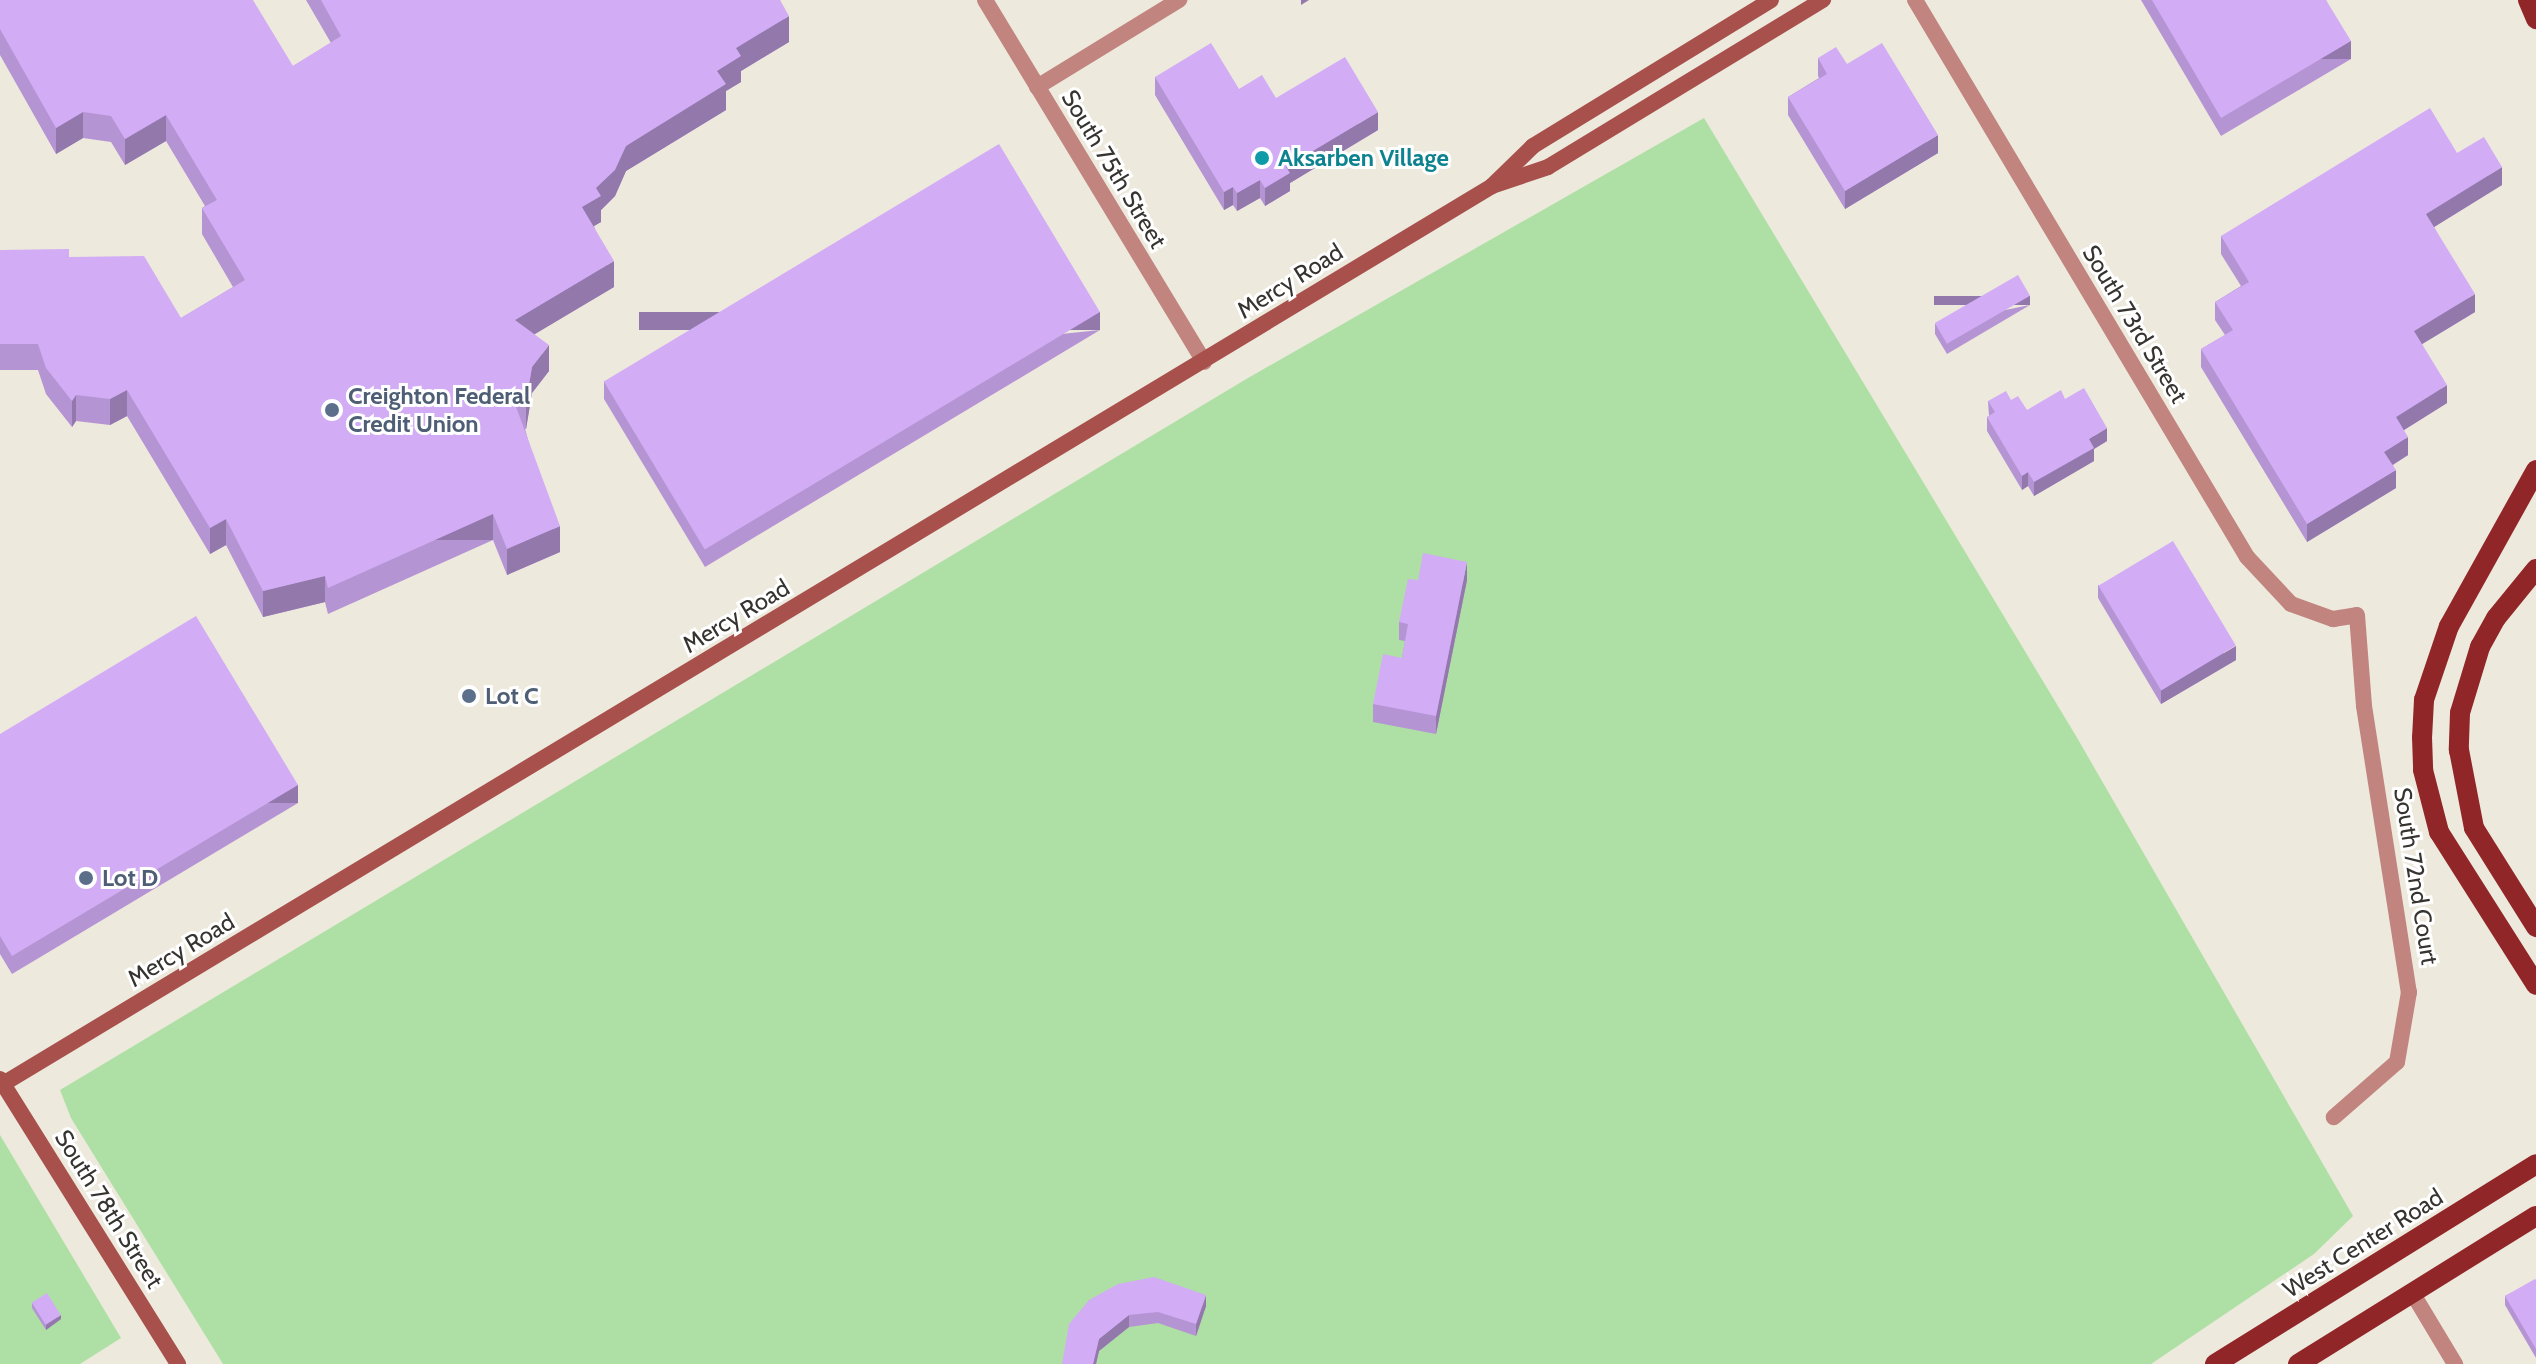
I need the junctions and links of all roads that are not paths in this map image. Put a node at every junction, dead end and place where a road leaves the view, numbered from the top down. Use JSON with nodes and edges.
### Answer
{"nodes":[{"id":1,"x":985,"y":0,"type":"edge"},
{"id":2,"x":1179,"y":0,"type":"edge"},
{"id":3,"x":1771,"y":0,"type":"edge"},
{"id":4,"x":1823,"y":0,"type":"edge"},
{"id":5,"x":1915,"y":0,"type":"edge"},
{"id":6,"x":2528,"y":0,"type":"edge"},
{"id":7,"x":2536,"y":19,"type":"edge"},
{"id":8,"x":1037,"y":87,"type":"junction"},
{"id":9,"x":1492,"y":186,"type":"junction"},
{"id":10,"x":1204,"y":362,"type":"junction"},
{"id":11,"x":2536,"y":470,"type":"edge"},
{"id":12,"x":2536,"y":569,"type":"edge"},
{"id":13,"x":2357,"y":615,"type":"joint"},
{"id":14,"x":2536,"y":927,"type":"edge"},
{"id":15,"x":2536,"y":985,"type":"edge"},
{"id":16,"x":2,"y":1082,"type":"edge"},
{"id":17,"x":2334,"y":1117,"type":"dead end"},
{"id":18,"x":2536,"y":1164,"type":"edge"},
{"id":19,"x":2536,"y":1216,"type":"edge"},
{"id":20,"x":2413,"y":1294,"type":"junction"},
{"id":21,"x":178,"y":1364,"type":"edge"},
{"id":22,"x":2215,"y":1364,"type":"edge"},
{"id":23,"x":2298,"y":1364,"type":"edge"},
{"id":24,"x":2455,"y":1364,"type":"edge"}],
"edges":[{"from":1,"to":8,"type":"street","name":"South 75th Street"},
{"from":2,"to":8,"type":"street"},
{"from":3,"to":9,"type":"main road","name":"Mercy Road"},
{"from":4,"to":9,"type":"main road","name":"Mercy Road"},
{"from":5,"to":13,"type":"street","name":"South 73rd Street"},
{"from":6,"to":7,"type":"main road"},
{"from":8,"to":10,"type":"street","name":"South 75th Street"},
{"from":9,"to":10,"type":"main road","name":"Mercy Road"},
{"from":10,"to":16,"type":"main road","name":"Mercy Road"},
{"from":11,"to":15,"type":"main road"},
{"from":12,"to":14,"type":"main road"},
{"from":13,"to":17,"type":"street","name":"South 72nd Court"},
{"from":16,"to":21,"type":"main road","name":"South 78th Street"},
{"from":18,"to":22,"type":"main road","name":"West Center Road"},
{"from":19,"to":20,"type":"main road"},
{"from":20,"to":23,"type":"main road"},
{"from":20,"to":24,"type":"street"}]}
